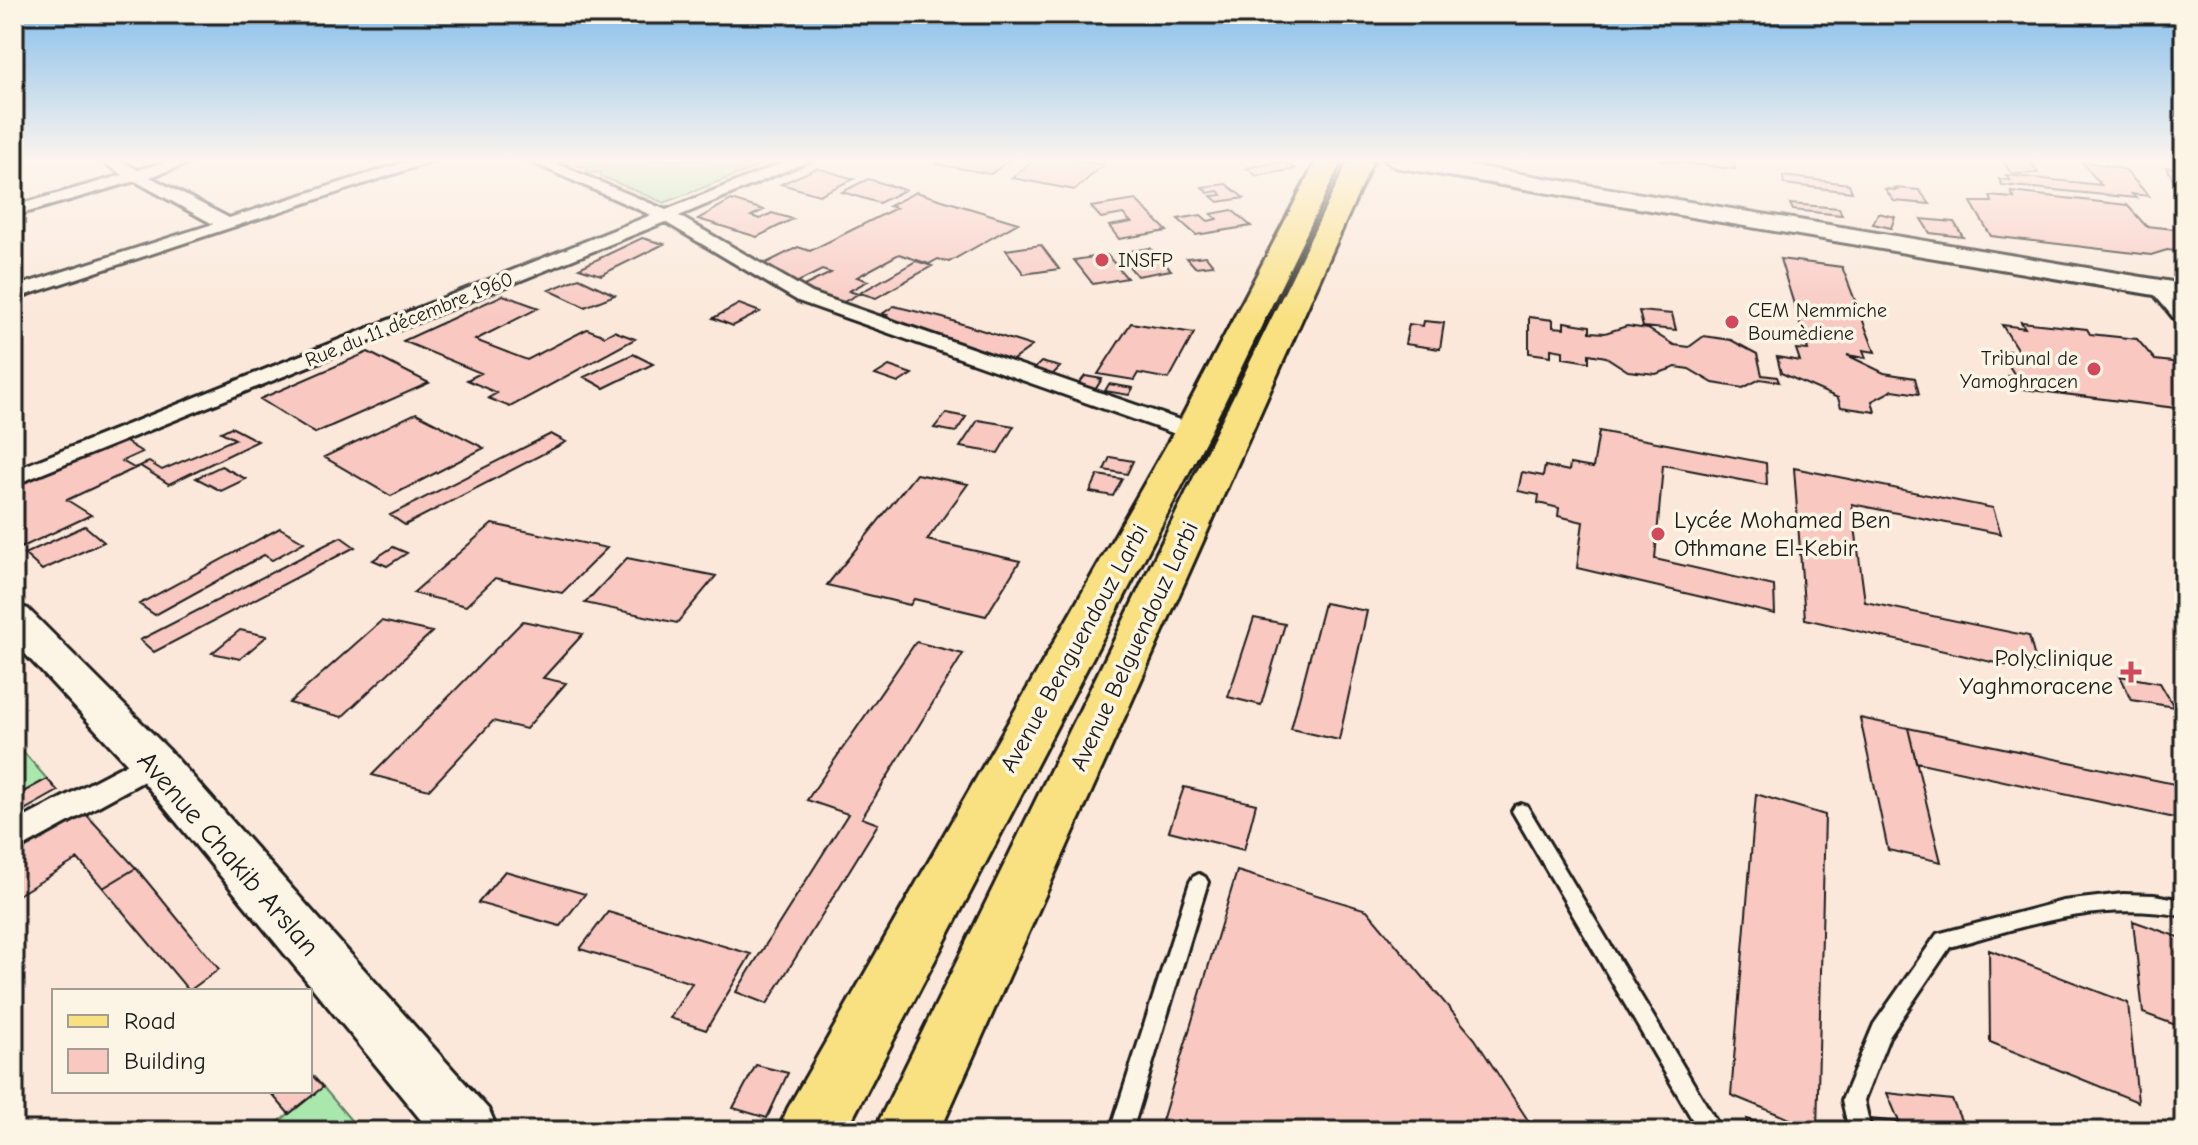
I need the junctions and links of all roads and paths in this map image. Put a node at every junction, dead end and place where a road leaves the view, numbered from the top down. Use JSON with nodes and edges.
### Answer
{"nodes":[{"id":1,"x":207,"y":213,"type":"edge"},
{"id":2,"x":260,"y":213,"type":"edge"},
{"id":3,"x":661,"y":213,"type":"edge"},
{"id":4,"x":673,"y":213,"type":"edge"},
{"id":5,"x":1303,"y":213,"type":"edge"},
{"id":6,"x":1336,"y":213,"type":"edge"},
{"id":7,"x":1714,"y":213,"type":"edge"},
{"id":8,"x":667,"y":216,"type":"junction"},
{"id":9,"x":227,"y":224,"type":"junction"},
{"id":10,"x":14,"y":273,"type":"edge"},
{"id":11,"x":34,"y":287,"type":"junction"},
{"id":12,"x":2158,"y":288,"type":"junction"},
{"id":13,"x":2184,"y":292,"type":"edge"},
{"id":14,"x":14,"y":293,"type":"edge"},
{"id":15,"x":2184,"y":318,"type":"edge"},
{"id":16,"x":1192,"y":432,"type":"junction"},
{"id":17,"x":14,"y":478,"type":"edge"},
{"id":18,"x":14,"y":618,"type":"edge"},
{"id":19,"x":153,"y":762,"type":"junction"},
{"id":20,"x":1521,"y":811,"type":"dead end"},
{"id":21,"x":14,"y":839,"type":"edge"},
{"id":22,"x":1199,"y":882,"type":"dead end"},
{"id":23,"x":2184,"y":908,"type":"edge"},
{"id":24,"x":468,"y":1131,"type":"edge"},
{"id":25,"x":811,"y":1131,"type":"edge"},
{"id":26,"x":907,"y":1131,"type":"edge"},
{"id":27,"x":1121,"y":1131,"type":"edge"},
{"id":28,"x":1711,"y":1131,"type":"edge"},
{"id":29,"x":1860,"y":1131,"type":"edge"}],
"edges":[{"from":1,"to":9,"type":"street"},
{"from":2,"to":9,"type":"street"},
{"from":3,"to":8,"type":"street"},
{"from":4,"to":8,"type":"street","name":"Rue du 11 décembre 1960"},
{"from":5,"to":16,"type":"main road","name":"Avenue Benguendouz Larbi"},
{"from":6,"to":26,"type":"main road","name":"Avenue Belguendouz Larbi"},
{"from":7,"to":12,"type":"main road"},
{"from":8,"to":16,"type":"street"},
{"from":8,"to":17,"type":"street","name":"Rue du 11 décembre 1960"},
{"from":9,"to":11,"type":"street"},
{"from":10,"to":11,"type":"street"},
{"from":11,"to":14,"type":"street"},
{"from":12,"to":13,"type":"main road"},
{"from":12,"to":15,"type":"street"},
{"from":16,"to":25,"type":"main road","name":"Avenue Benguendouz Larbi"},
{"from":18,"to":19,"type":"main road","name":"Avenue Chakib Arslan"},
{"from":19,"to":21,"type":"street"},
{"from":19,"to":24,"type":"main road","name":"Avenue Chakib Arslan"},
{"from":20,"to":28,"type":"lane"},
{"from":22,"to":27,"type":"lane"},
{"from":23,"to":29,"type":"lane"}]}
